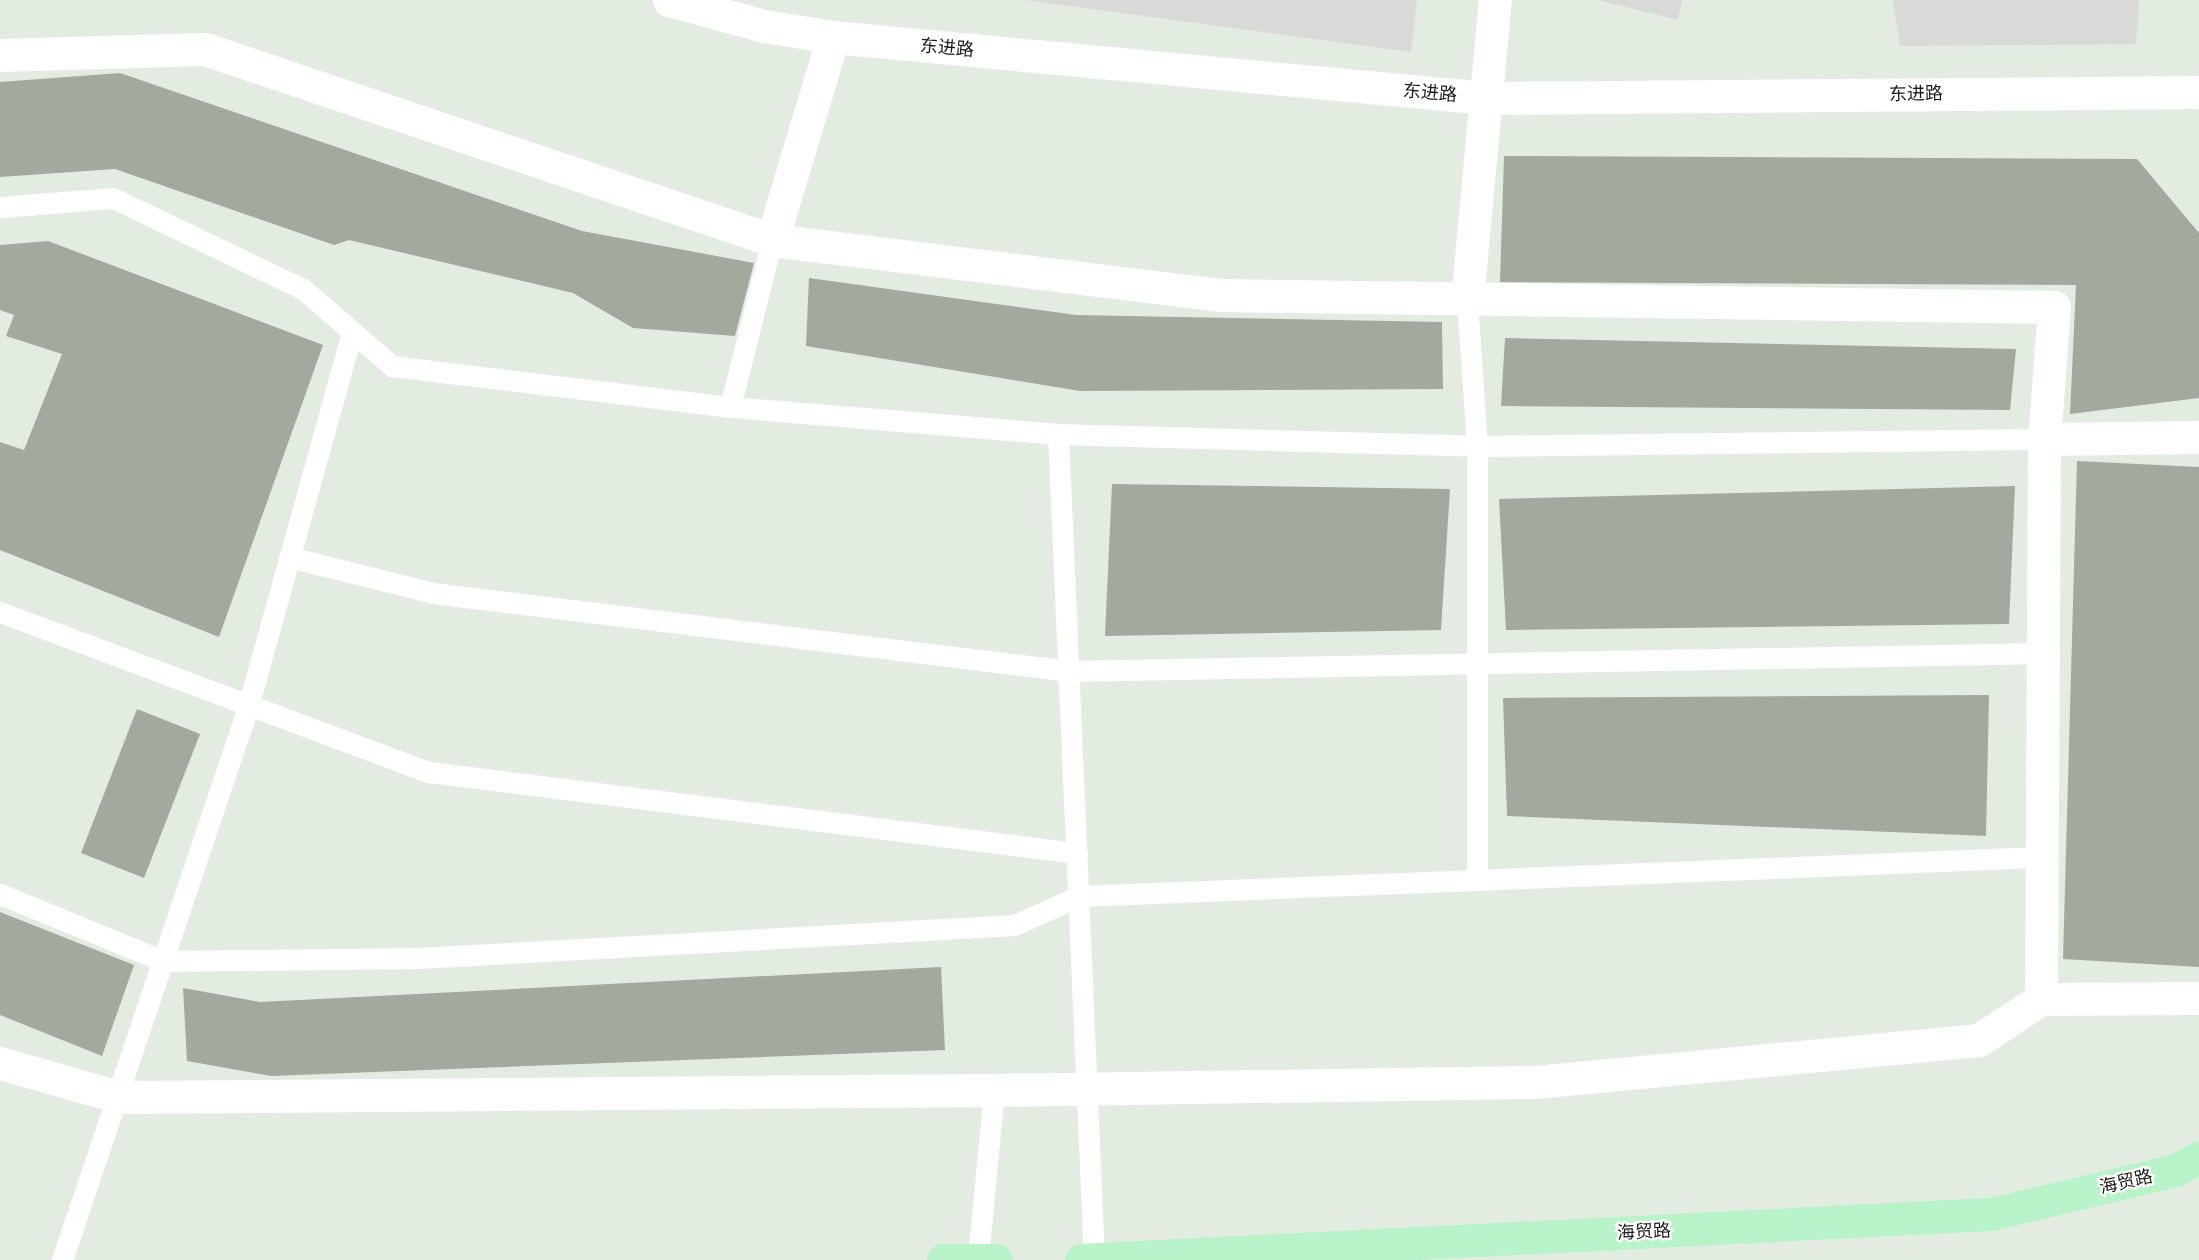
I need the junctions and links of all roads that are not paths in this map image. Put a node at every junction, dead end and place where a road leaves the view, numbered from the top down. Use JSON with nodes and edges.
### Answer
{"nodes":[{"id":1,"x":669,"y":0,"type":"edge"},
{"id":2,"x":1495,"y":0,"type":"edge"},
{"id":3,"x":767,"y":13,"type":"edge"},
{"id":4,"x":833,"y":38,"type":"junction"},
{"id":5,"x":0,"y":55,"type":"edge"},
{"id":6,"x":2199,"y":92,"type":"edge"},
{"id":7,"x":1486,"y":98,"type":"junction"},
{"id":8,"x":0,"y":207,"type":"edge"},
{"id":9,"x":772,"y":240,"type":"junction"},
{"id":10,"x":1467,"y":300,"type":"junction"},
{"id":11,"x":352,"y":332,"type":"junction"},
{"id":12,"x":730,"y":407,"type":"junction"},
{"id":13,"x":1058,"y":434,"type":"junction"},
{"id":14,"x":2199,"y":437,"type":"edge"},
{"id":15,"x":2044,"y":439,"type":"junction"},
{"id":16,"x":1477,"y":446,"type":"junction"},
{"id":17,"x":289,"y":557,"type":"junction"},
{"id":18,"x":0,"y":612,"type":"edge"},
{"id":19,"x":2043,"y":653,"type":"junction"},
{"id":20,"x":1473,"y":663,"type":"junction"},
{"id":21,"x":1069,"y":671,"type":"junction"},
{"id":22,"x":248,"y":707,"type":"junction"},
{"id":23,"x":1077,"y":853,"type":"junction"},
{"id":24,"x":2042,"y":857,"type":"junction"},
{"id":25,"x":1477,"y":879,"type":"junction"},
{"id":26,"x":0,"y":894,"type":"edge"},
{"id":27,"x":1079,"y":896,"type":"junction"},
{"id":28,"x":163,"y":961,"type":"junction"},
{"id":29,"x":2199,"y":998,"type":"edge"},
{"id":30,"x":2041,"y":999,"type":"junction"},
{"id":31,"x":0,"y":1063,"type":"edge"},
{"id":32,"x":1087,"y":1088,"type":"junction"},
{"id":33,"x":994,"y":1090,"type":"junction"},
{"id":34,"x":119,"y":1097,"type":"junction"},
{"id":35,"x":2199,"y":1157,"type":"edge"},
{"id":36,"x":987,"y":1259,"type":"edge"},
{"id":37,"x":1088,"y":1259,"type":"edge"},
{"id":38,"x":62,"y":1260,"type":"edge"},
{"id":39,"x":943,"y":1260,"type":"edge"}],
"edges":[{"from":1,"to":3,"type":"street","name":"东进路"},
{"from":2,"to":7,"type":"street"},
{"from":3,"to":4,"type":"street","name":"东进路"},
{"from":4,"to":7,"type":"street","name":"东进路"},
{"from":4,"to":9,"type":"street"},
{"from":5,"to":9,"type":"street"},
{"from":6,"to":7,"type":"street","name":"东进路"},
{"from":7,"to":10,"type":"street"},
{"from":8,"to":11,"type":"lane"},
{"from":9,"to":10,"type":"street"},
{"from":9,"to":12,"type":"lane"},
{"from":10,"to":15,"type":"street"},
{"from":10,"to":16,"type":"lane"},
{"from":11,"to":12,"type":"lane"},
{"from":11,"to":17,"type":"lane"},
{"from":12,"to":13,"type":"lane"},
{"from":13,"to":16,"type":"lane"},
{"from":13,"to":21,"type":"lane"},
{"from":14,"to":15,"type":"street"},
{"from":15,"to":16,"type":"lane"},
{"from":15,"to":19,"type":"street"},
{"from":16,"to":20,"type":"lane"},
{"from":17,"to":21,"type":"lane"},
{"from":17,"to":22,"type":"lane"},
{"from":18,"to":22,"type":"lane"},
{"from":19,"to":20,"type":"lane"},
{"from":19,"to":24,"type":"street"},
{"from":20,"to":21,"type":"lane"},
{"from":20,"to":25,"type":"lane"},
{"from":21,"to":23,"type":"lane"},
{"from":22,"to":23,"type":"lane"},
{"from":22,"to":28,"type":"lane"},
{"from":23,"to":27,"type":"lane"},
{"from":24,"to":25,"type":"lane"},
{"from":24,"to":30,"type":"street"},
{"from":25,"to":27,"type":"lane"},
{"from":26,"to":28,"type":"lane"},
{"from":27,"to":28,"type":"lane"},
{"from":27,"to":32,"type":"lane"},
{"from":28,"to":34,"type":"lane"},
{"from":29,"to":30,"type":"street"},
{"from":30,"to":32,"type":"street"},
{"from":31,"to":34,"type":"street"},
{"from":32,"to":33,"type":"street"},
{"from":32,"to":37,"type":"lane"},
{"from":33,"to":34,"type":"street"},
{"from":33,"to":36,"type":"lane"},
{"from":34,"to":38,"type":"lane"},
{"from":35,"to":37,"type":"street","name":"海贸路"},
{"from":36,"to":39,"type":"street"}]}
